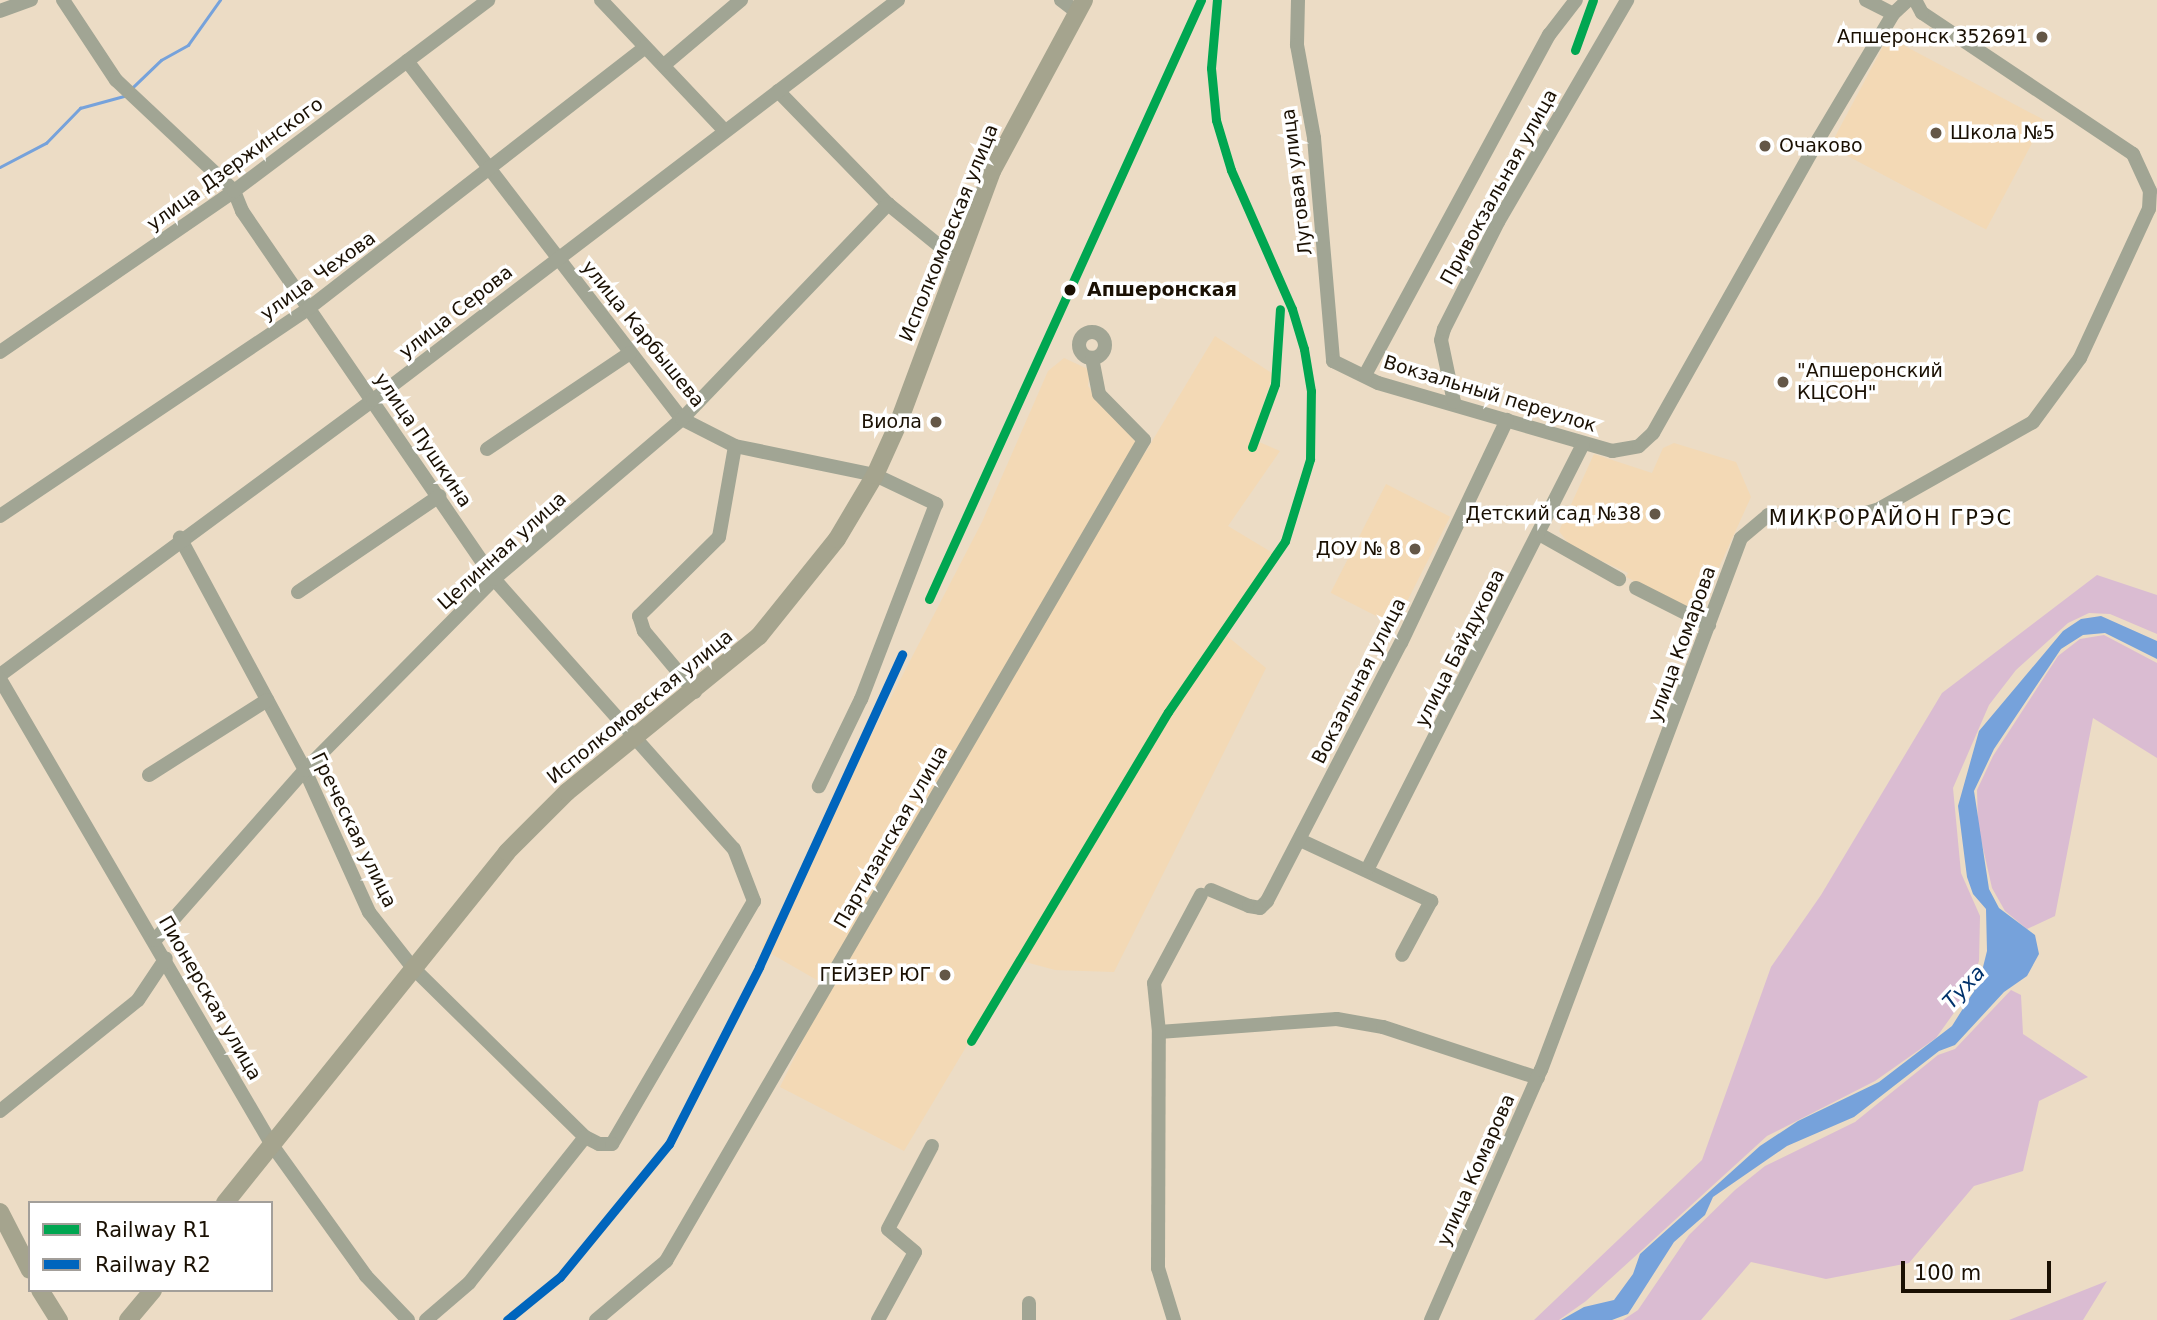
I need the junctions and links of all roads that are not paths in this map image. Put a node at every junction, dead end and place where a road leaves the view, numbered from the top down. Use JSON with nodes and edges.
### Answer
{"nodes":[{"id":1,"x":32,"y":0,"type":"edge"},
{"id":2,"x":63,"y":0,"type":"edge"},
{"id":3,"x":488,"y":0,"type":"edge"},
{"id":4,"x":601,"y":0,"type":"edge"},
{"id":5,"x":741,"y":0,"type":"edge"},
{"id":6,"x":898,"y":0,"type":"edge"},
{"id":7,"x":1061,"y":0,"type":"edge"},
{"id":8,"x":1298,"y":0,"type":"edge"},
{"id":9,"x":1576,"y":0,"type":"edge"},
{"id":10,"x":1627,"y":0,"type":"edge"},
{"id":11,"x":1866,"y":0,"type":"edge"},
{"id":12,"x":1908,"y":0,"type":"edge"},
{"id":13,"x":1914,"y":0,"type":"edge"},
{"id":14,"x":1080,"y":6,"type":"edge"},
{"id":15,"x":0,"y":11,"type":"edge"},
{"id":16,"x":1893,"y":14,"type":"junction"},
{"id":17,"x":645,"y":47,"type":"junction"},
{"id":18,"x":407,"y":61,"type":"junction"},
{"id":19,"x":664,"y":65,"type":"junction"},
{"id":20,"x":778,"y":91,"type":"junction"},
{"id":21,"x":724,"y":130,"type":"junction"},
{"id":22,"x":490,"y":170,"type":"junction"},
{"id":23,"x":234,"y":191,"type":"junction"},
{"id":24,"x":888,"y":204,"type":"junction"},
{"id":25,"x":557,"y":258,"type":"junction"},
{"id":26,"x":958,"y":261,"type":"junction"},
{"id":27,"x":309,"y":309,"type":"junction"},
{"id":28,"x":0,"y":352,"type":"edge"},
{"id":29,"x":631,"y":353,"type":"junction"},
{"id":30,"x":1091,"y":358,"type":"dead end"},
{"id":31,"x":1333,"y":360,"type":"joint"},
{"id":32,"x":1364,"y":375,"type":"junction"},
{"id":33,"x":373,"y":400,"type":"junction"},
{"id":34,"x":1454,"y":402,"type":"junction"},
{"id":35,"x":682,"y":419,"type":"junction"},
{"id":36,"x":1507,"y":420,"type":"junction"},
{"id":37,"x":1583,"y":444,"type":"junction"},
{"id":38,"x":735,"y":446,"type":"junction"},
{"id":39,"x":487,"y":449,"type":"dead end"},
{"id":40,"x":875,"y":475,"type":"junction"},
{"id":41,"x":439,"y":496,"type":"junction"},
{"id":42,"x":0,"y":516,"type":"edge"},
{"id":43,"x":1539,"y":534,"type":"junction"},
{"id":44,"x":180,"y":538,"type":"junction"},
{"id":45,"x":494,"y":579,"type":"junction"},
{"id":46,"x":1619,"y":579,"type":"dead end"},
{"id":47,"x":1636,"y":588,"type":"dead end"},
{"id":48,"x":298,"y":592,"type":"dead end"},
{"id":49,"x":1709,"y":625,"type":"junction"},
{"id":50,"x":0,"y":677,"type":"edge"},
{"id":51,"x":695,"y":692,"type":"junction"},
{"id":52,"x":267,"y":699,"type":"junction"},
{"id":53,"x":637,"y":739,"type":"junction"},
{"id":54,"x":305,"y":770,"type":"junction"},
{"id":55,"x":149,"y":775,"type":"dead end"},
{"id":56,"x":819,"y":786,"type":"dead end"},
{"id":57,"x":1300,"y":840,"type":"junction"},
{"id":58,"x":1368,"y":868,"type":"junction"},
{"id":59,"x":155,"y":940,"type":"junction"},
{"id":60,"x":1402,"y":955,"type":"dead end"},
{"id":61,"x":166,"y":958,"type":"junction"},
{"id":62,"x":413,"y":968,"type":"junction"},
{"id":63,"x":1159,"y":1032,"type":"junction"},
{"id":64,"x":1538,"y":1078,"type":"junction"},
{"id":65,"x":0,"y":1111,"type":"edge"},
{"id":66,"x":585,"y":1137,"type":"junction"},
{"id":67,"x":612,"y":1144,"type":"joint"},
{"id":68,"x":272,"y":1145,"type":"junction"},
{"id":69,"x":932,"y":1146,"type":"dead end"},
{"id":70,"x":227,"y":1201,"type":"edge"},
{"id":71,"x":0,"y":1212,"type":"edge"},
{"id":72,"x":28,"y":1266,"type":"edge"},
{"id":73,"x":151,"y":1292,"type":"edge"},
{"id":74,"x":42,"y":1294,"type":"edge"},
{"id":75,"x":1030,"y":1303,"type":"dead end"},
{"id":76,"x":52,"y":1320,"type":"edge"},
{"id":77,"x":59,"y":1320,"type":"edge"},
{"id":78,"x":128,"y":1320,"type":"edge"},
{"id":79,"x":408,"y":1320,"type":"edge"},
{"id":80,"x":426,"y":1320,"type":"edge"},
{"id":81,"x":596,"y":1320,"type":"edge"},
{"id":82,"x":878,"y":1320,"type":"edge"},
{"id":83,"x":1029,"y":1320,"type":"edge"},
{"id":84,"x":1174,"y":1320,"type":"edge"},
{"id":85,"x":1430,"y":1320,"type":"edge"}],
"edges":[{"from":1,"to":15,"type":"street"},
{"from":2,"to":23,"type":"street","name":"улица Пушкина"},
{"from":3,"to":18,"type":"street","name":"улица Дзержинского"},
{"from":4,"to":17,"type":"street"},
{"from":5,"to":19,"type":"street"},
{"from":6,"to":20,"type":"street","name":"улица Серова"},
{"from":7,"to":14,"type":"street"},
{"from":8,"to":31,"type":"street","name":"Луговая улица"},
{"from":9,"to":32,"type":"street","name":"Привокзальная улица"},
{"from":10,"to":34,"type":"street","name":"Привокзальная улица"},
{"from":11,"to":16,"type":"street"},
{"from":12,"to":16,"type":"street"},
{"from":13,"to":49,"type":"street","name":"улица Комарова"},
{"from":14,"to":26,"type":"main road","name":"Исполкомовская улица"},
{"from":16,"to":37,"type":"street","name":"Вокзальный переулок"},
{"from":17,"to":19,"type":"street"},
{"from":17,"to":22,"type":"street","name":"улица Чехова"},
{"from":18,"to":22,"type":"street","name":"улица Карбышева"},
{"from":18,"to":23,"type":"street","name":"улица Дзержинского"},
{"from":19,"to":21,"type":"street"},
{"from":20,"to":21,"type":"street","name":"улица Серова"},
{"from":20,"to":24,"type":"street"},
{"from":21,"to":25,"type":"street","name":"улица Серова"},
{"from":22,"to":25,"type":"street","name":"улица Карбышева"},
{"from":22,"to":27,"type":"street","name":"улица Чехова"},
{"from":23,"to":27,"type":"street","name":"улица Пушкина"},
{"from":23,"to":28,"type":"street","name":"улица Дзержинского"},
{"from":24,"to":26,"type":"street"},
{"from":24,"to":35,"type":"street","name":"Целинная улица"},
{"from":25,"to":29,"type":"street","name":"улица Карбышева"},
{"from":25,"to":33,"type":"street","name":"улица Серова"},
{"from":26,"to":40,"type":"main road","name":"Исполкомовская улица"},
{"from":27,"to":33,"type":"street","name":"улица Пушкина"},
{"from":27,"to":42,"type":"street","name":"улица Чехова"},
{"from":29,"to":35,"type":"street","name":"улица Карбышева"},
{"from":29,"to":39,"type":"street"},
{"from":30,"to":81,"type":"street","name":"Партизанская улица"},
{"from":31,"to":32,"type":"street","name":"Вокзальный переулок"},
{"from":32,"to":34,"type":"street","name":"Вокзальный переулок"},
{"from":33,"to":41,"type":"street","name":"улица Пушкина"},
{"from":33,"to":44,"type":"street","name":"улица Серова"},
{"from":34,"to":36,"type":"street","name":"Вокзальный переулок"},
{"from":35,"to":38,"type":"street","name":"улица Карбышева"},
{"from":35,"to":45,"type":"street","name":"Целинная улица"},
{"from":36,"to":37,"type":"street","name":"Вокзальный переулок"},
{"from":36,"to":57,"type":"street","name":"Вокзальная улица"},
{"from":37,"to":43,"type":"street","name":"улица Байдукова"},
{"from":38,"to":40,"type":"street","name":"улица Карбышева"},
{"from":38,"to":51,"type":"street"},
{"from":40,"to":51,"type":"main road","name":"Исполкомовская улица"},
{"from":40,"to":56,"type":"street","name":"улица Карбышева"},
{"from":41,"to":45,"type":"street","name":"улица Пушкина"},
{"from":41,"to":48,"type":"street"},
{"from":43,"to":46,"type":"street"},
{"from":43,"to":58,"type":"street","name":"улица Байдукова"},
{"from":44,"to":50,"type":"street","name":"улица Серова"},
{"from":44,"to":52,"type":"street","name":"Греческая улица"},
{"from":45,"to":53,"type":"street","name":"улица Пушкина"},
{"from":45,"to":54,"type":"street","name":"Целинная улица"},
{"from":47,"to":49,"type":"street"},
{"from":49,"to":64,"type":"street","name":"улица Комарова"},
{"from":50,"to":59,"type":"street","name":"Пионерская улица"},
{"from":51,"to":53,"type":"main road","name":"Исполкомовская улица"},
{"from":52,"to":54,"type":"street","name":"Греческая улица"},
{"from":52,"to":55,"type":"street"},
{"from":53,"to":62,"type":"main road","name":"Исполкомовская улица"},
{"from":53,"to":67,"type":"street","name":"улица Пушкина"},
{"from":54,"to":59,"type":"street","name":"Целинная улица"},
{"from":54,"to":62,"type":"street","name":"Греческая улица"},
{"from":57,"to":58,"type":"street"},
{"from":57,"to":63,"type":"street","name":"Вокзальная улица"},
{"from":58,"to":60,"type":"street"},
{"from":59,"to":61,"type":"street","name":"Пионерская улица"},
{"from":61,"to":65,"type":"street"},
{"from":61,"to":68,"type":"street","name":"Пионерская улица"},
{"from":62,"to":66,"type":"street","name":"Греческая улица"},
{"from":62,"to":68,"type":"main road","name":"Исполкомовская улица"},
{"from":63,"to":64,"type":"street"},
{"from":63,"to":84,"type":"street","name":"Вокзальная улица"},
{"from":64,"to":85,"type":"street","name":"улица Комарова"},
{"from":66,"to":67,"type":"street","name":"Греческая улица"},
{"from":66,"to":80,"type":"street"},
{"from":68,"to":70,"type":"main road","name":"Исполкомовская улица"},
{"from":68,"to":79,"type":"street","name":"Пионерская улица"},
{"from":69,"to":82,"type":"street"},
{"from":71,"to":72,"type":"main road"},
{"from":73,"to":78,"type":"main road"},
{"from":74,"to":76,"type":"main road"},
{"from":74,"to":77,"type":"main road"},
{"from":75,"to":83,"type":"street"}]}
